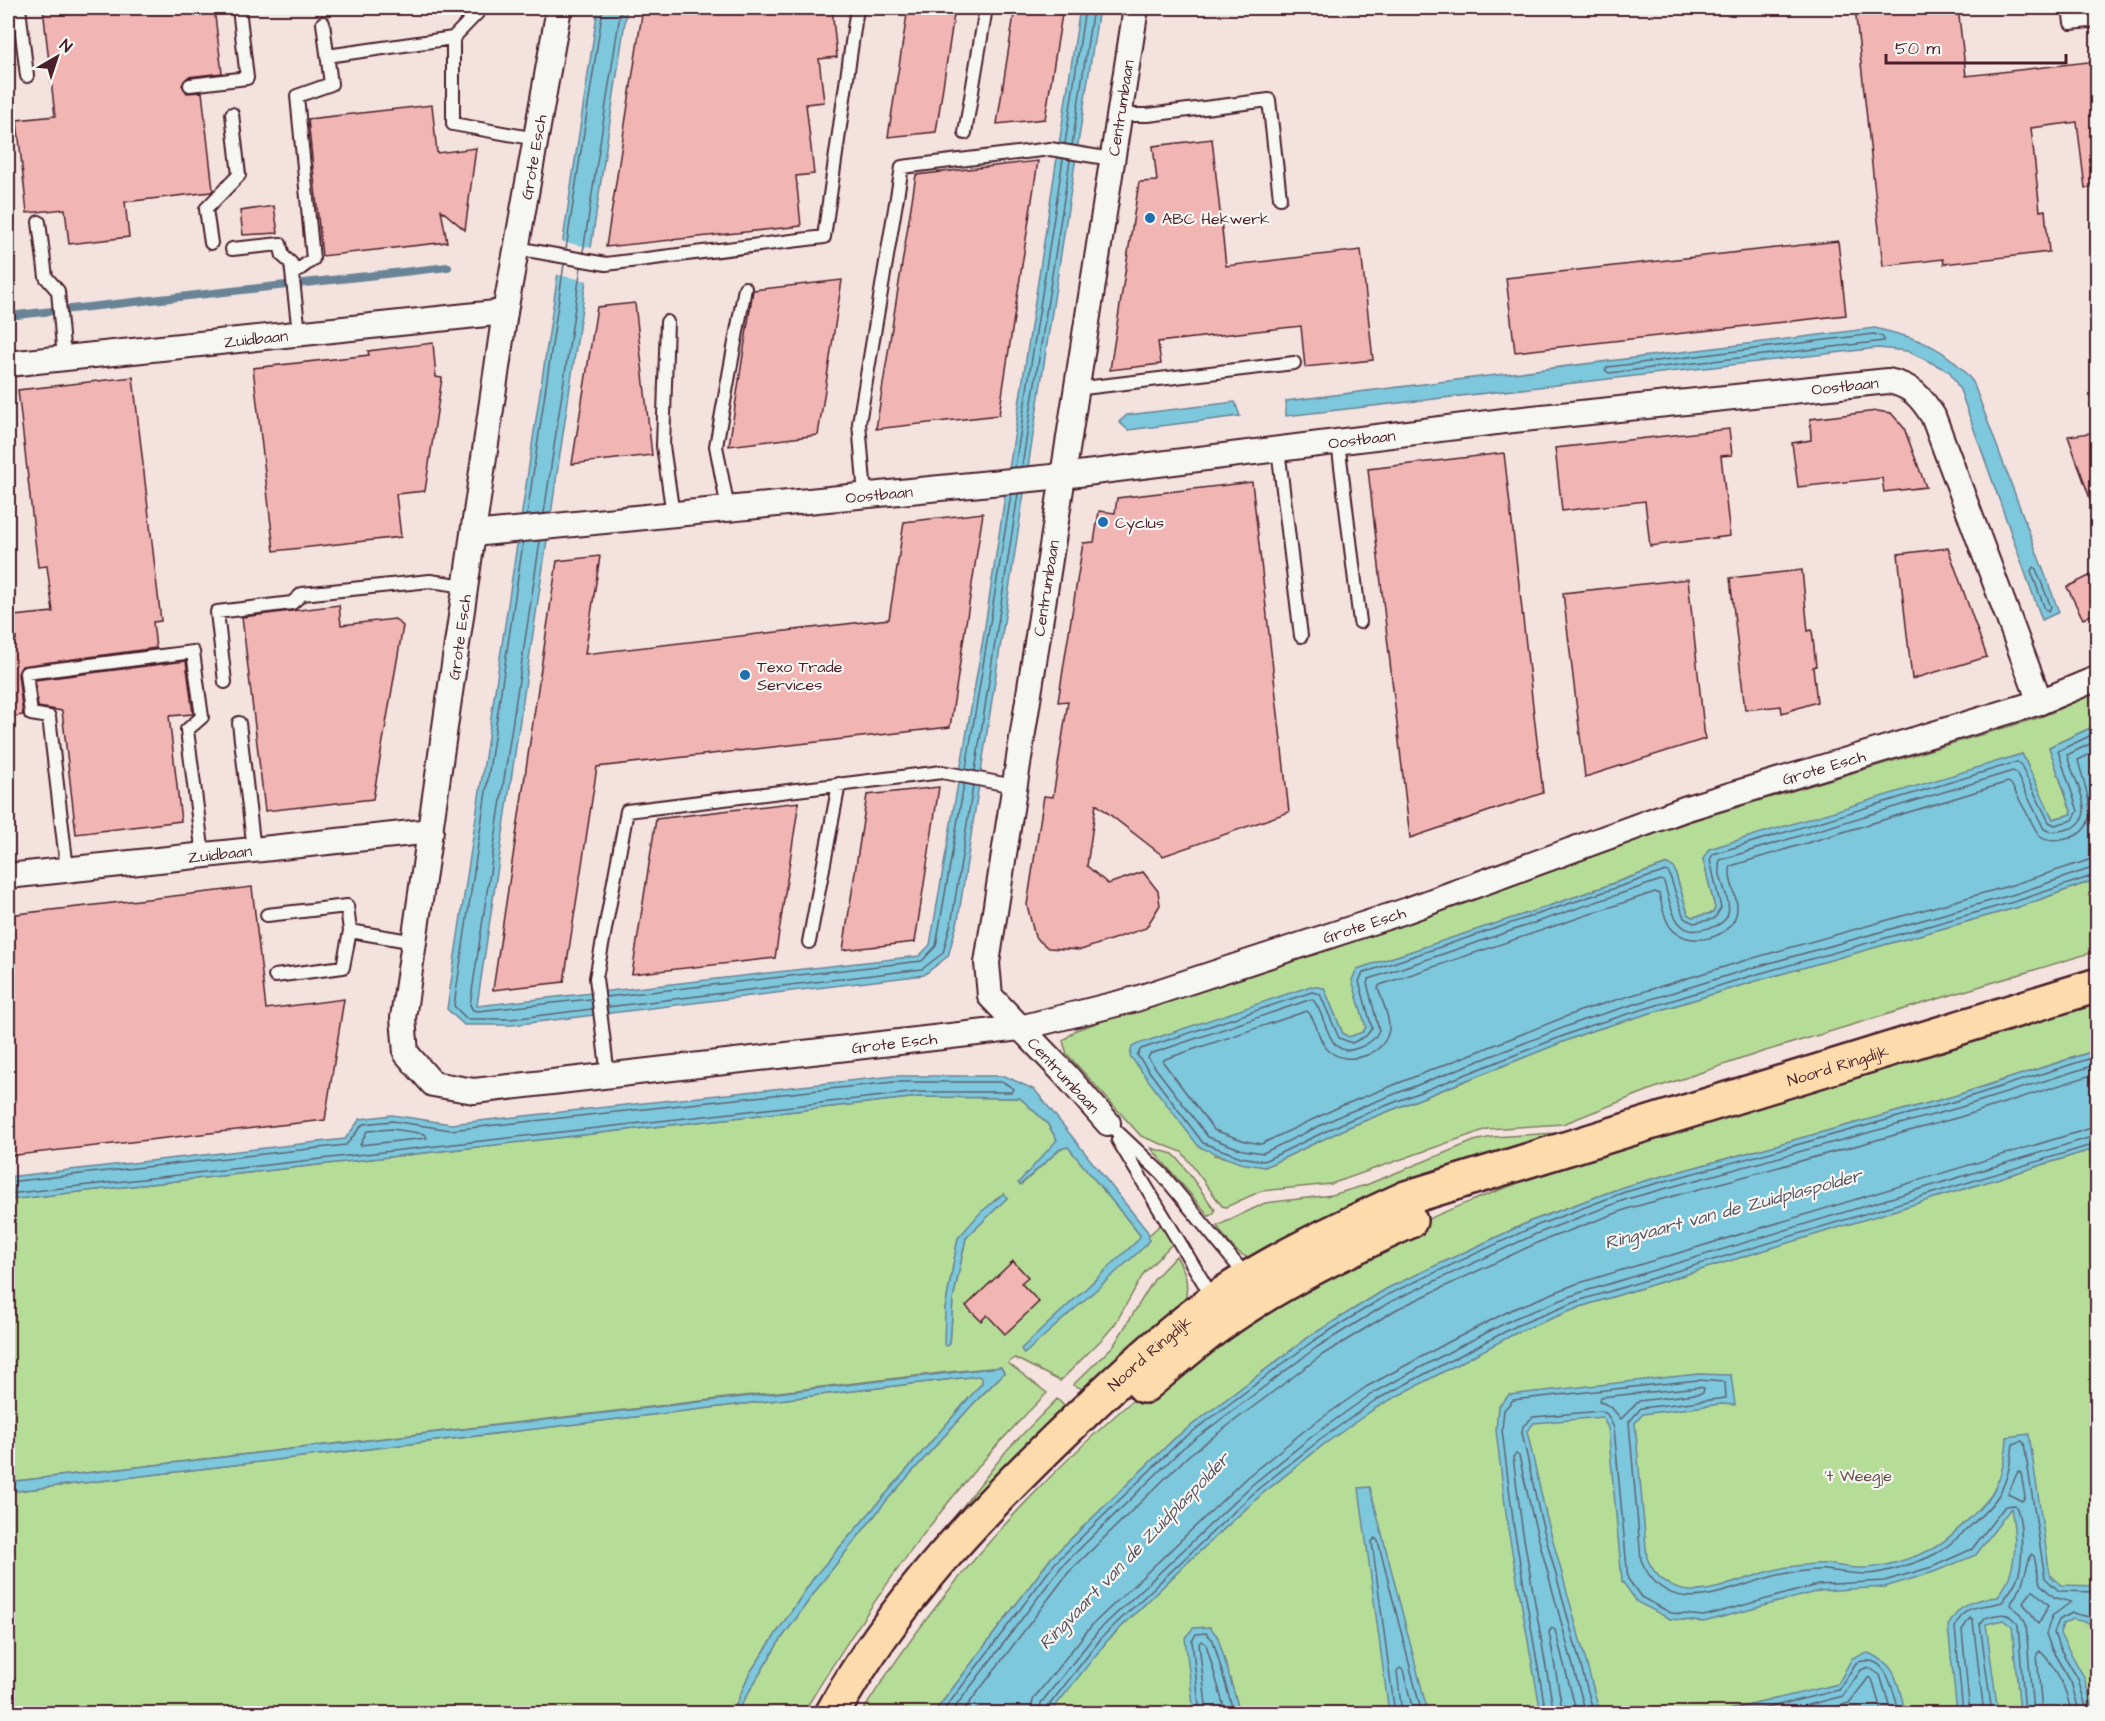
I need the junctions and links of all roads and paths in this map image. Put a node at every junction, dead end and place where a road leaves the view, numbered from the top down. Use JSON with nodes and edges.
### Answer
{"nodes":[{"id":1,"x":19,"y":8,"type":"edge"},
{"id":2,"x":239,"y":8,"type":"edge"},
{"id":3,"x":482,"y":8,"type":"edge"},
{"id":4,"x":559,"y":8,"type":"edge"},
{"id":5,"x":857,"y":8,"type":"edge"},
{"id":6,"x":986,"y":8,"type":"edge"},
{"id":7,"x":1137,"y":8,"type":"edge"},
{"id":8,"x":2069,"y":8,"type":"edge"},
{"id":9,"x":2097,"y":20,"type":"edge"},
{"id":10,"x":323,"y":23,"type":"dead end"},
{"id":11,"x":453,"y":38,"type":"junction"},
{"id":12,"x":327,"y":56,"type":"junction"},
{"id":13,"x":27,"y":76,"type":"dead end"},
{"id":14,"x":190,"y":85,"type":"dead end"},
{"id":15,"x":232,"y":114,"type":"dead end"},
{"id":16,"x":1119,"y":115,"type":"junction"},
{"id":17,"x":965,"y":133,"type":"dead end"},
{"id":18,"x":536,"y":139,"type":"junction"},
{"id":19,"x":1112,"y":159,"type":"junction"},
{"id":20,"x":1280,"y":198,"type":"dead end"},
{"id":21,"x":39,"y":222,"type":"dead end"},
{"id":22,"x":211,"y":243,"type":"dead end"},
{"id":23,"x":516,"y":248,"type":"junction"},
{"id":24,"x":232,"y":249,"type":"dead end"},
{"id":25,"x":293,"y":274,"type":"junction"},
{"id":26,"x":745,"y":288,"type":"dead end"},
{"id":27,"x":505,"y":312,"type":"junction"},
{"id":28,"x":667,"y":322,"type":"dead end"},
{"id":29,"x":299,"y":333,"type":"junction"},
{"id":30,"x":64,"y":358,"type":"junction"},
{"id":31,"x":1294,"y":363,"type":"dead end"},
{"id":32,"x":8,"y":364,"type":"edge"},
{"id":33,"x":1076,"y":389,"type":"junction"},
{"id":34,"x":1338,"y":442,"type":"junction"},
{"id":35,"x":1278,"y":449,"type":"junction"},
{"id":36,"x":1062,"y":476,"type":"junction"},
{"id":37,"x":865,"y":495,"type":"junction"},
{"id":38,"x":728,"y":509,"type":"junction"},
{"id":39,"x":673,"y":514,"type":"junction"},
{"id":40,"x":474,"y":534,"type":"junction"},
{"id":41,"x":466,"y":586,"type":"junction"},
{"id":42,"x":1360,"y":622,"type":"dead end"},
{"id":43,"x":1301,"y":636,"type":"dead end"},
{"id":44,"x":2097,"y":678,"type":"edge"},
{"id":45,"x":225,"y":682,"type":"dead end"},
{"id":46,"x":2040,"y":702,"type":"junction"},
{"id":47,"x":239,"y":723,"type":"dead end"},
{"id":48,"x":839,"y":784,"type":"junction"},
{"id":49,"x":1014,"y":786,"type":"junction"},
{"id":50,"x":431,"y":831,"type":"junction"},
{"id":51,"x":254,"y":850,"type":"junction"},
{"id":52,"x":202,"y":855,"type":"junction"},
{"id":53,"x":67,"y":869,"type":"junction"},
{"id":54,"x":8,"y":876,"type":"edge"},
{"id":55,"x":267,"y":915,"type":"dead end"},
{"id":56,"x":350,"y":931,"type":"junction"},
{"id":57,"x":414,"y":942,"type":"junction"},
{"id":58,"x":809,"y":942,"type":"dead end"},
{"id":59,"x":275,"y":976,"type":"dead end"},
{"id":60,"x":2097,"y":986,"type":"edge"},
{"id":61,"x":1020,"y":1028,"type":"junction"},
{"id":62,"x":608,"y":1076,"type":"junction"},
{"id":63,"x":1108,"y":1123,"type":"junction"},
{"id":64,"x":1255,"y":1288,"type":"junction"},
{"id":65,"x":1221,"y":1311,"type":"junction"},
{"id":66,"x":832,"y":1713,"type":"edge"},
{"id":67,"x":853,"y":1713,"type":"edge"}],
"edges":[{"from":1,"to":13,"type":"lane"},
{"from":2,"to":14,"type":"lane"},
{"from":3,"to":11,"type":"lane"},
{"from":4,"to":18,"type":"street","name":"Grote Esch"},
{"from":5,"to":23,"type":"lane"},
{"from":6,"to":17,"type":"lane"},
{"from":7,"to":16,"type":"street","name":"Centrumbaan"},
{"from":8,"to":9,"type":"lane"},
{"from":10,"to":12,"type":"lane"},
{"from":11,"to":12,"type":"lane"},
{"from":11,"to":18,"type":"lane"},
{"from":12,"to":25,"type":"lane"},
{"from":15,"to":22,"type":"lane"},
{"from":16,"to":19,"type":"street","name":"Centrumbaan"},
{"from":16,"to":20,"type":"lane"},
{"from":18,"to":23,"type":"street","name":"Grote Esch"},
{"from":19,"to":33,"type":"street","name":"Centrumbaan"},
{"from":19,"to":37,"type":"lane"},
{"from":21,"to":30,"type":"lane"},
{"from":23,"to":27,"type":"street","name":"Grote Esch"},
{"from":24,"to":25,"type":"lane"},
{"from":25,"to":29,"type":"lane"},
{"from":26,"to":38,"type":"lane"},
{"from":27,"to":29,"type":"street","name":"Zuidbaan"},
{"from":27,"to":40,"type":"street","name":"Grote Esch"},
{"from":28,"to":39,"type":"lane"},
{"from":29,"to":30,"type":"street","name":"Zuidbaan"},
{"from":30,"to":32,"type":"street","name":"Zuidbaan"},
{"from":31,"to":33,"type":"lane"},
{"from":33,"to":36,"type":"street","name":"Centrumbaan"},
{"from":34,"to":35,"type":"street","name":"Oostbaan"},
{"from":34,"to":42,"type":"lane"},
{"from":34,"to":46,"type":"street","name":"Oostbaan"},
{"from":35,"to":36,"type":"street","name":"Oostbaan"},
{"from":35,"to":43,"type":"lane"},
{"from":36,"to":37,"type":"street","name":"Oostbaan"},
{"from":36,"to":49,"type":"street","name":"Centrumbaan"},
{"from":37,"to":38,"type":"street","name":"Oostbaan"},
{"from":38,"to":39,"type":"street","name":"Oostbaan"},
{"from":39,"to":40,"type":"street","name":"Oostbaan"},
{"from":40,"to":41,"type":"street","name":"Grote Esch"},
{"from":41,"to":45,"type":"lane"},
{"from":41,"to":50,"type":"street","name":"Grote Esch"},
{"from":44,"to":46,"type":"street","name":"Grote Esch"},
{"from":46,"to":61,"type":"street","name":"Grote Esch"},
{"from":47,"to":51,"type":"lane"},
{"from":48,"to":49,"type":"lane"},
{"from":48,"to":58,"type":"lane"},
{"from":48,"to":62,"type":"lane"},
{"from":49,"to":61,"type":"street","name":"Centrumbaan"},
{"from":50,"to":51,"type":"street","name":"Zuidbaan"},
{"from":50,"to":57,"type":"street","name":"Grote Esch"},
{"from":51,"to":52,"type":"street","name":"Zuidbaan"},
{"from":52,"to":53,"type":"street","name":"Zuidbaan"},
{"from":52,"to":53,"type":"lane"},
{"from":53,"to":54,"type":"street","name":"Zuidbaan"},
{"from":55,"to":56,"type":"lane"},
{"from":56,"to":57,"type":"lane"},
{"from":56,"to":59,"type":"lane"},
{"from":57,"to":62,"type":"street","name":"Grote Esch"},
{"from":60,"to":64,"type":"main road","name":"Noord Ringdijk"},
{"from":61,"to":62,"type":"street","name":"Grote Esch"},
{"from":61,"to":63,"type":"street","name":"Centrumbaan"},
{"from":63,"to":64,"type":"lane","name":"Centrumbaan"},
{"from":63,"to":65,"type":"lane","name":"Centrumbaan"},
{"from":64,"to":65,"type":"main road","name":"Noord Ringdijk"},
{"from":65,"to":66,"type":"main road","name":"Noord Ringdijk"},
{"from":65,"to":67,"type":"main road","name":"Noord Ringdijk"}]}
